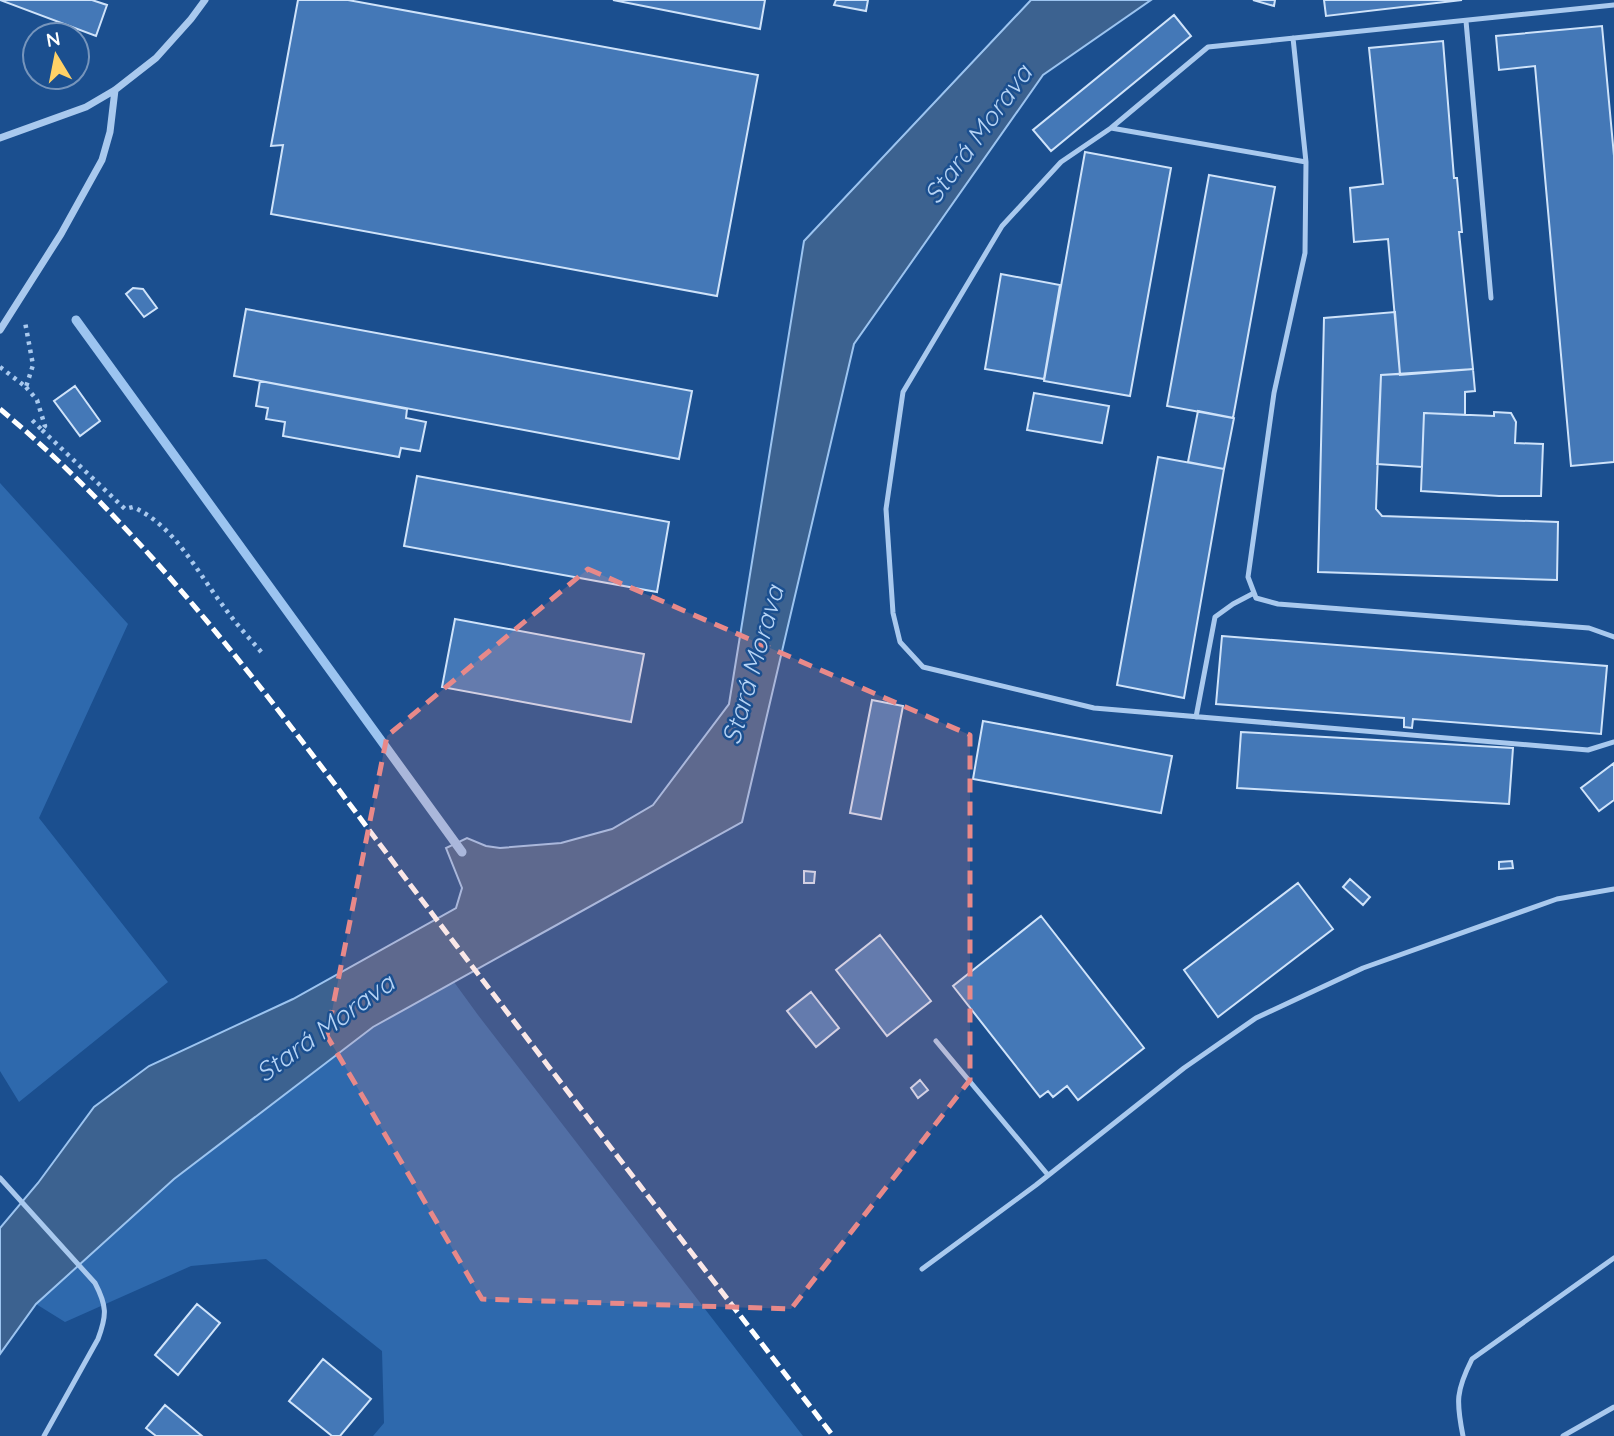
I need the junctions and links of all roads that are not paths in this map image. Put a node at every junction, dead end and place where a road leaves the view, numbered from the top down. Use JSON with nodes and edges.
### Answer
{"nodes":[{"id":1,"x":205,"y":0,"type":"edge"},
{"id":2,"x":1614,"y":5,"type":"edge"},
{"id":3,"x":1466,"y":21,"type":"junction"},
{"id":4,"x":1293,"y":38,"type":"junction"},
{"id":5,"x":115,"y":90,"type":"junction"},
{"id":6,"x":1111,"y":128,"type":"junction"},
{"id":7,"x":0,"y":138,"type":"edge"},
{"id":8,"x":1306,"y":162,"type":"junction"},
{"id":9,"x":1491,"y":298,"type":"dead end"},
{"id":10,"x":0,"y":330,"type":"edge"},
{"id":11,"x":1254,"y":593,"type":"junction"},
{"id":12,"x":1614,"y":637,"type":"edge"},
{"id":13,"x":1196,"y":717,"type":"junction"},
{"id":14,"x":1614,"y":742,"type":"edge"},
{"id":15,"x":1614,"y":888,"type":"edge"},
{"id":16,"x":936,"y":1041,"type":"dead end"},
{"id":17,"x":1048,"y":1175,"type":"junction"},
{"id":18,"x":0,"y":1178,"type":"edge"},
{"id":19,"x":1614,"y":1258,"type":"edge"},
{"id":20,"x":922,"y":1269,"type":"dead end"},
{"id":21,"x":1614,"y":1407,"type":"edge"},
{"id":22,"x":44,"y":1436,"type":"edge"},
{"id":23,"x":1463,"y":1436,"type":"edge"},
{"id":24,"x":1563,"y":1436,"type":"edge"}],
"edges":[{"from":1,"to":5,"type":"street"},
{"from":2,"to":3,"type":"lane"},
{"from":3,"to":4,"type":"lane"},
{"from":3,"to":9,"type":"lane"},
{"from":4,"to":6,"type":"lane"},
{"from":4,"to":8,"type":"lane"},
{"from":5,"to":7,"type":"street"},
{"from":5,"to":10,"type":"street"},
{"from":6,"to":8,"type":"lane"},
{"from":6,"to":13,"type":"lane"},
{"from":8,"to":11,"type":"lane"},
{"from":11,"to":12,"type":"lane"},
{"from":11,"to":13,"type":"lane"},
{"from":13,"to":14,"type":"lane"},
{"from":15,"to":17,"type":"lane"},
{"from":16,"to":17,"type":"lane"},
{"from":17,"to":20,"type":"lane"},
{"from":18,"to":22,"type":"lane"},
{"from":19,"to":23,"type":"lane"},
{"from":21,"to":24,"type":"lane"}]}
